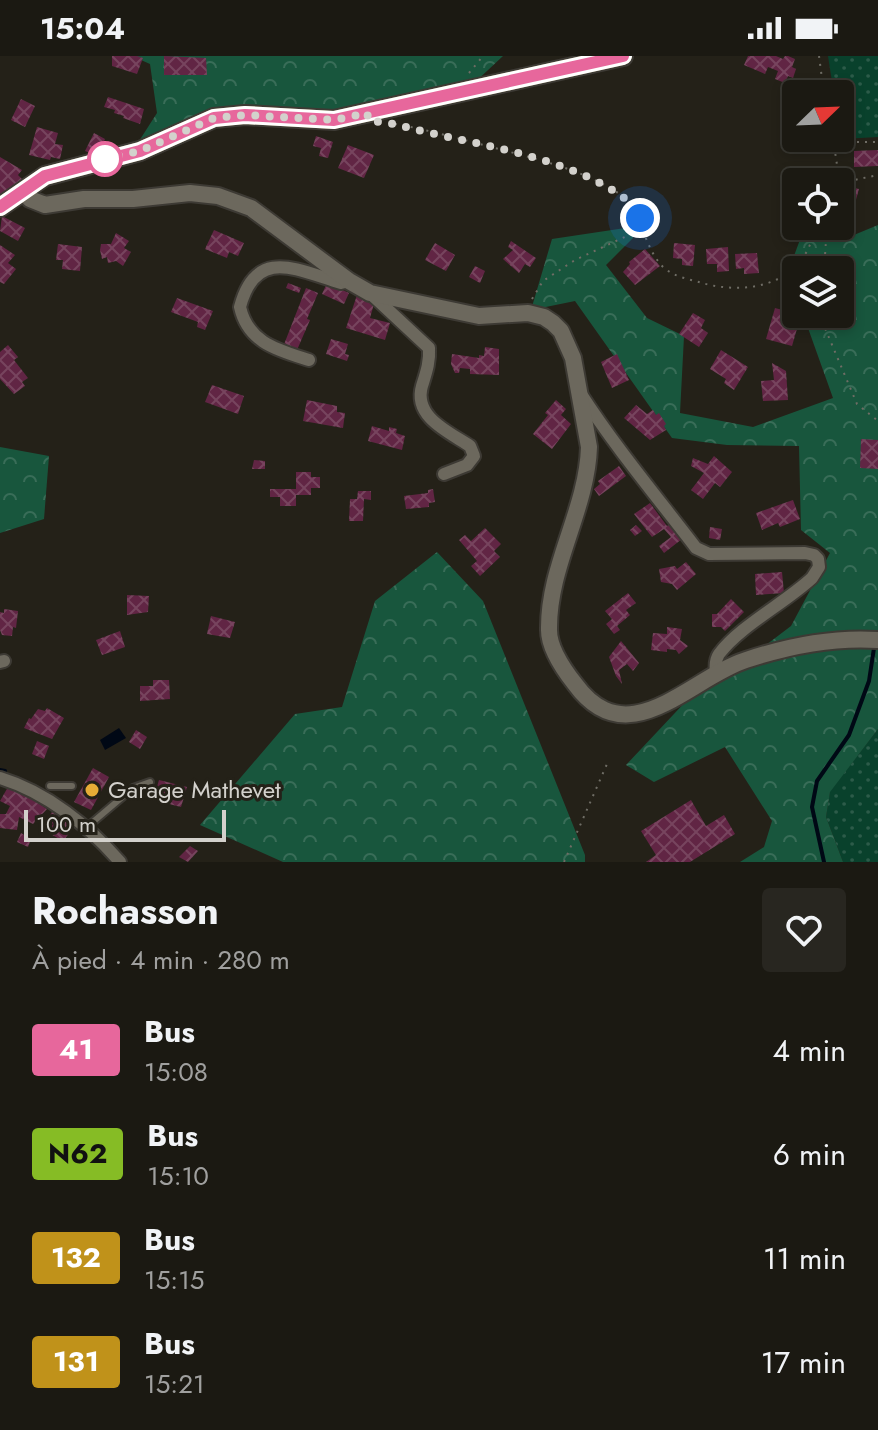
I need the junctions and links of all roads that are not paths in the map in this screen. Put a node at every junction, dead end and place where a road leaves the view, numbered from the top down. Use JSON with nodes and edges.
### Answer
{"nodes":[{"id":1,"x":623,"y":56,"type":"edge"},
{"id":2,"x":24,"y":192,"type":"junction"},
{"id":3,"x":0,"y":207,"type":"edge"},
{"id":4,"x":349,"y":281,"type":"junction"},
{"id":5,"x":370,"y":293,"type":"junction"},
{"id":6,"x":309,"y":360,"type":"dead end"},
{"id":7,"x":579,"y":391,"type":"junction"},
{"id":8,"x":444,"y":474,"type":"dead end"},
{"id":9,"x":878,"y":640,"type":"edge"},
{"id":10,"x":716,"y":672,"type":"junction"},
{"id":11,"x":0,"y":778,"type":"edge"},
{"id":12,"x":150,"y":782,"type":"dead end"},
{"id":13,"x":50,"y":786,"type":"dead end"},
{"id":14,"x":72,"y":786,"type":"dead end"},
{"id":15,"x":87,"y":827,"type":"junction"},
{"id":16,"x":120,"y":862,"type":"edge"}],
"edges":[{"from":1,"to":2,"type":"main road"},
{"from":2,"to":3,"type":"main road"},
{"from":2,"to":4,"type":"street"},
{"from":4,"to":5,"type":"street"},
{"from":4,"to":6,"type":"street"},
{"from":5,"to":7,"type":"street"},
{"from":5,"to":8,"type":"street"},
{"from":7,"to":10,"type":"street"},
{"from":7,"to":10,"type":"street"},
{"from":9,"to":10,"type":"street"},
{"from":11,"to":15,"type":"street"},
{"from":12,"to":15,"type":"lane"},
{"from":13,"to":14,"type":"lane"},
{"from":15,"to":16,"type":"street"}]}
